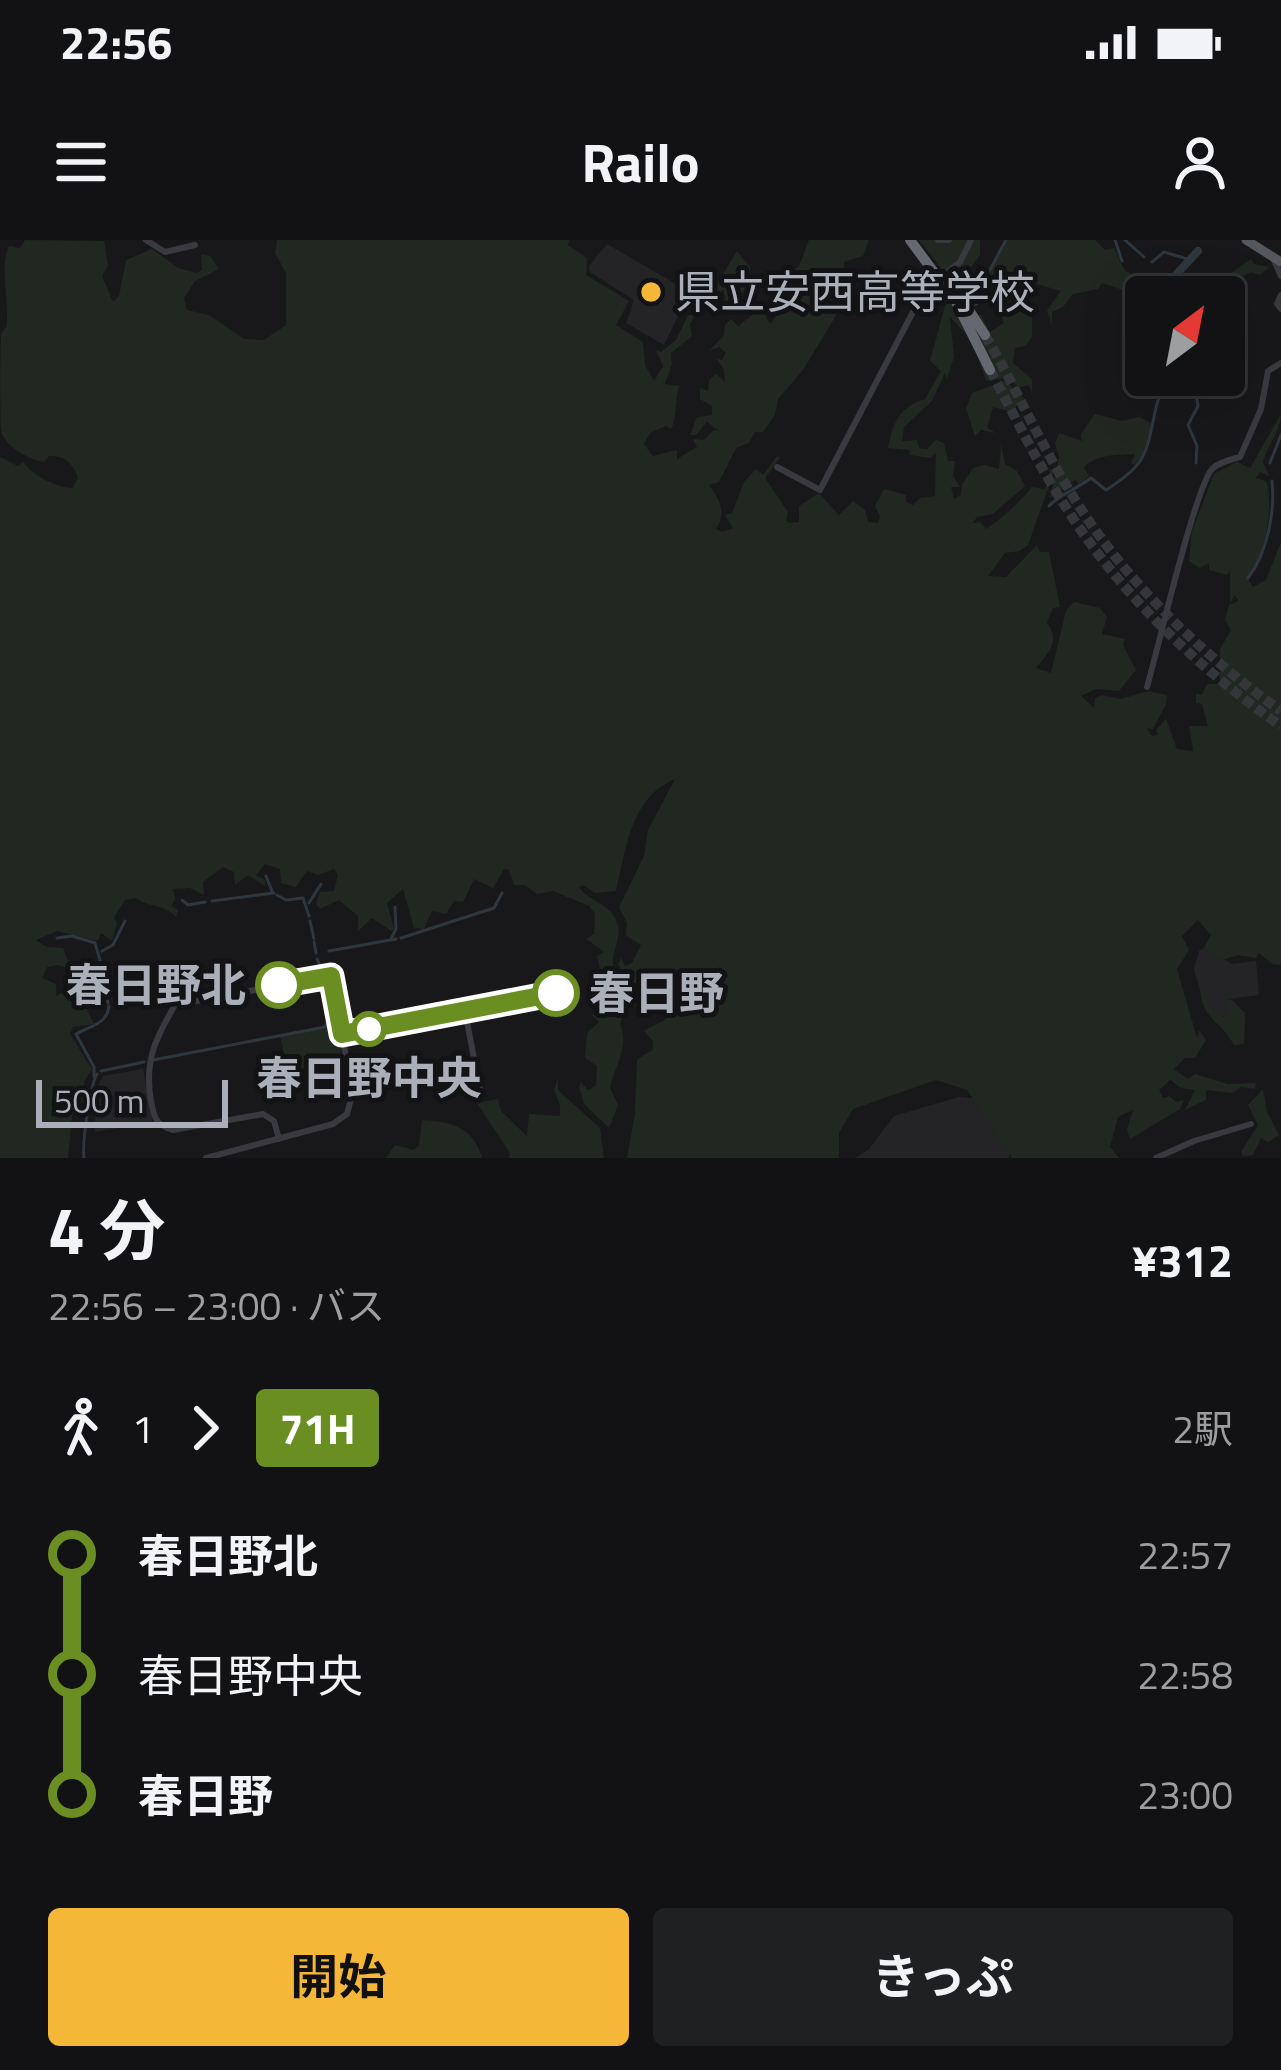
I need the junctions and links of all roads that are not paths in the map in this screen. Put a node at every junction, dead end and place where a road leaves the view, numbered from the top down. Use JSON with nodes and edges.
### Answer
{"nodes":[{"id":1,"x":146,"y":240,"type":"edge"},
{"id":2,"x":913,"y":240,"type":"edge"},
{"id":3,"x":938,"y":240,"type":"edge"},
{"id":4,"x":949,"y":240,"type":"edge"},
{"id":5,"x":971,"y":240,"type":"edge"},
{"id":6,"x":1246,"y":240,"type":"edge"},
{"id":7,"x":195,"y":245,"type":"dead end"},
{"id":8,"x":1277,"y":260,"type":"edge"},
{"id":9,"x":1281,"y":276,"type":"edge"},
{"id":10,"x":1281,"y":295,"type":"edge"},
{"id":11,"x":1281,"y":309,"type":"edge"},
{"id":12,"x":986,"y":335,"type":"tunnel mouth"},
{"id":13,"x":1281,"y":363,"type":"edge"},
{"id":14,"x":990,"y":370,"type":"tunnel mouth"},
{"id":15,"x":777,"y":467,"type":"dead end"},
{"id":16,"x":1147,"y":687,"type":"dead end"},
{"id":17,"x":566,"y":991,"type":"dead end"},
{"id":18,"x":465,"y":1011,"type":"junction"},
{"id":19,"x":342,"y":1034,"type":"junction"},
{"id":20,"x":480,"y":1090,"type":"dead end"},
{"id":21,"x":1251,"y":1124,"type":"dead end"},
{"id":22,"x":279,"y":1138,"type":"junction"},
{"id":23,"x":206,"y":1158,"type":"edge"},
{"id":24,"x":1156,"y":1158,"type":"edge"}],
"edges":[{"from":1,"to":7,"type":"street"},
{"from":2,"to":12,"type":"highway"},
{"from":2,"to":14,"type":"highway"},
{"from":3,"to":4,"type":"street"},
{"from":5,"to":15,"type":"street","bridge":true},
{"from":6,"to":8,"type":"main road"},
{"from":8,"to":9,"type":"street"},
{"from":10,"to":11,"type":"street"},
{"from":13,"to":16,"type":"street"},
{"from":17,"to":18,"type":"street"},
{"from":18,"to":19,"type":"street"},
{"from":18,"to":20,"type":"street"},
{"from":19,"to":22,"type":"street"},
{"from":19,"to":22,"type":"street"},
{"from":21,"to":24,"type":"street"},
{"from":22,"to":23,"type":"street"}]}
